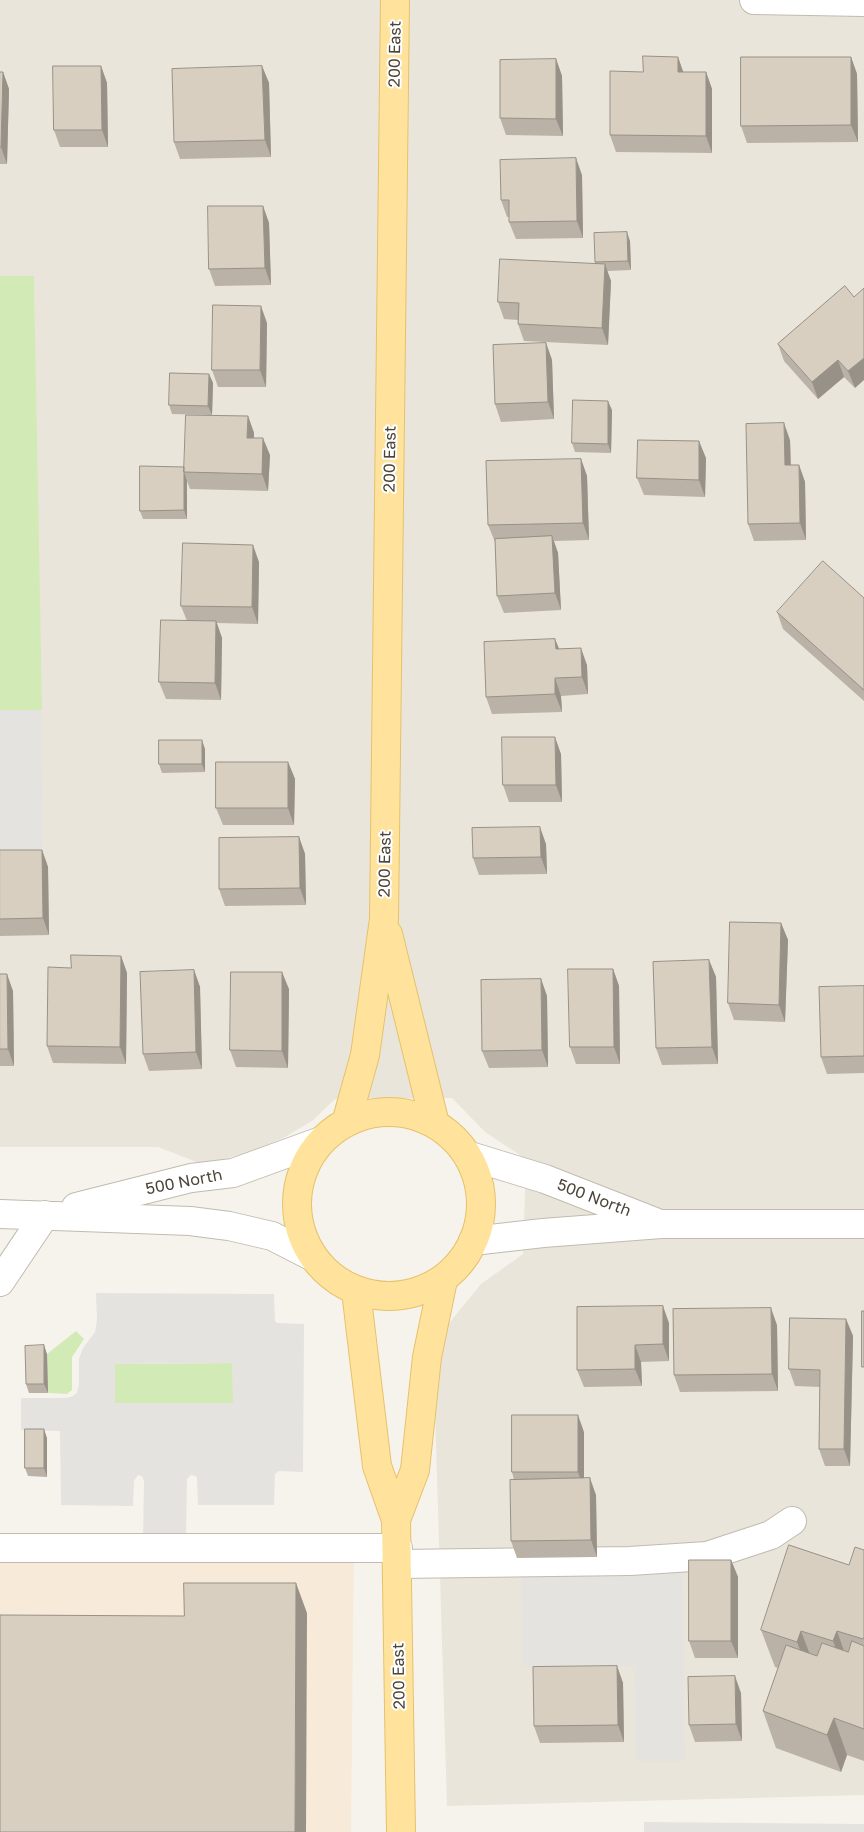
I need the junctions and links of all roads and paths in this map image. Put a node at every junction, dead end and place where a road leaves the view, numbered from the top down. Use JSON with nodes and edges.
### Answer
{"nodes":[{"id":1,"x":395,"y":0,"type":"edge"},
{"id":2,"x":754,"y":0,"type":"edge"},
{"id":3,"x":864,"y":2,"type":"edge"},
{"id":4,"x":384,"y":919,"type":"junction"},
{"id":5,"x":346,"y":1123,"type":"junction"},
{"id":6,"x":435,"y":1124,"type":"junction"},
{"id":7,"x":321,"y":1142,"type":"junction"},
{"id":8,"x":470,"y":1156,"type":"junction"},
{"id":9,"x":0,"y":1214,"type":"edge"},
{"id":10,"x":45,"y":1215,"type":"junction"},
{"id":11,"x":661,"y":1224,"type":"junction"},
{"id":12,"x":864,"y":1224,"type":"edge"},
{"id":13,"x":473,"y":1241,"type":"junction"},
{"id":14,"x":311,"y":1256,"type":"junction"},
{"id":15,"x":443,"y":1280,"type":"junction"},
{"id":16,"x":0,"y":1282,"type":"edge"},
{"id":17,"x":356,"y":1291,"type":"junction"},
{"id":18,"x":396,"y":1520,"type":"junction"},
{"id":19,"x":792,"y":1521,"type":"dead end"},
{"id":20,"x":0,"y":1548,"type":"edge"},
{"id":21,"x":398,"y":1556,"type":"junction"},
{"id":22,"x":401,"y":1832,"type":"edge"}],
"edges":[{"from":1,"to":4,"type":"main road","name":"200 East"},
{"from":2,"to":3,"type":"street"},
{"from":4,"to":5,"type":"main road","name":"200 East"},
{"from":4,"to":6,"type":"main road","name":"200 East"},
{"from":5,"to":6,"type":"main road"},
{"from":5,"to":7,"type":"main road"},
{"from":6,"to":8,"type":"main road"},
{"from":7,"to":10,"type":"street","name":"500 North"},
{"from":7,"to":14,"type":"main road"},
{"from":8,"to":11,"type":"street","name":"500 North"},
{"from":8,"to":13,"type":"main road"},
{"from":9,"to":10,"type":"street","name":"500 North"},
{"from":10,"to":14,"type":"street","name":"500 North"},
{"from":10,"to":16,"type":"street"},
{"from":11,"to":12,"type":"street","name":"500 North"},
{"from":11,"to":13,"type":"street","name":"500 North"},
{"from":13,"to":15,"type":"main road"},
{"from":14,"to":17,"type":"main road"},
{"from":15,"to":17,"type":"main road"},
{"from":15,"to":18,"type":"main road","name":"200 East"},
{"from":17,"to":18,"type":"main road","name":"200 East"},
{"from":18,"to":21,"type":"main road","name":"200 East"},
{"from":19,"to":21,"type":"street"},
{"from":20,"to":21,"type":"street"},
{"from":21,"to":22,"type":"main road","name":"200 East"}]}
